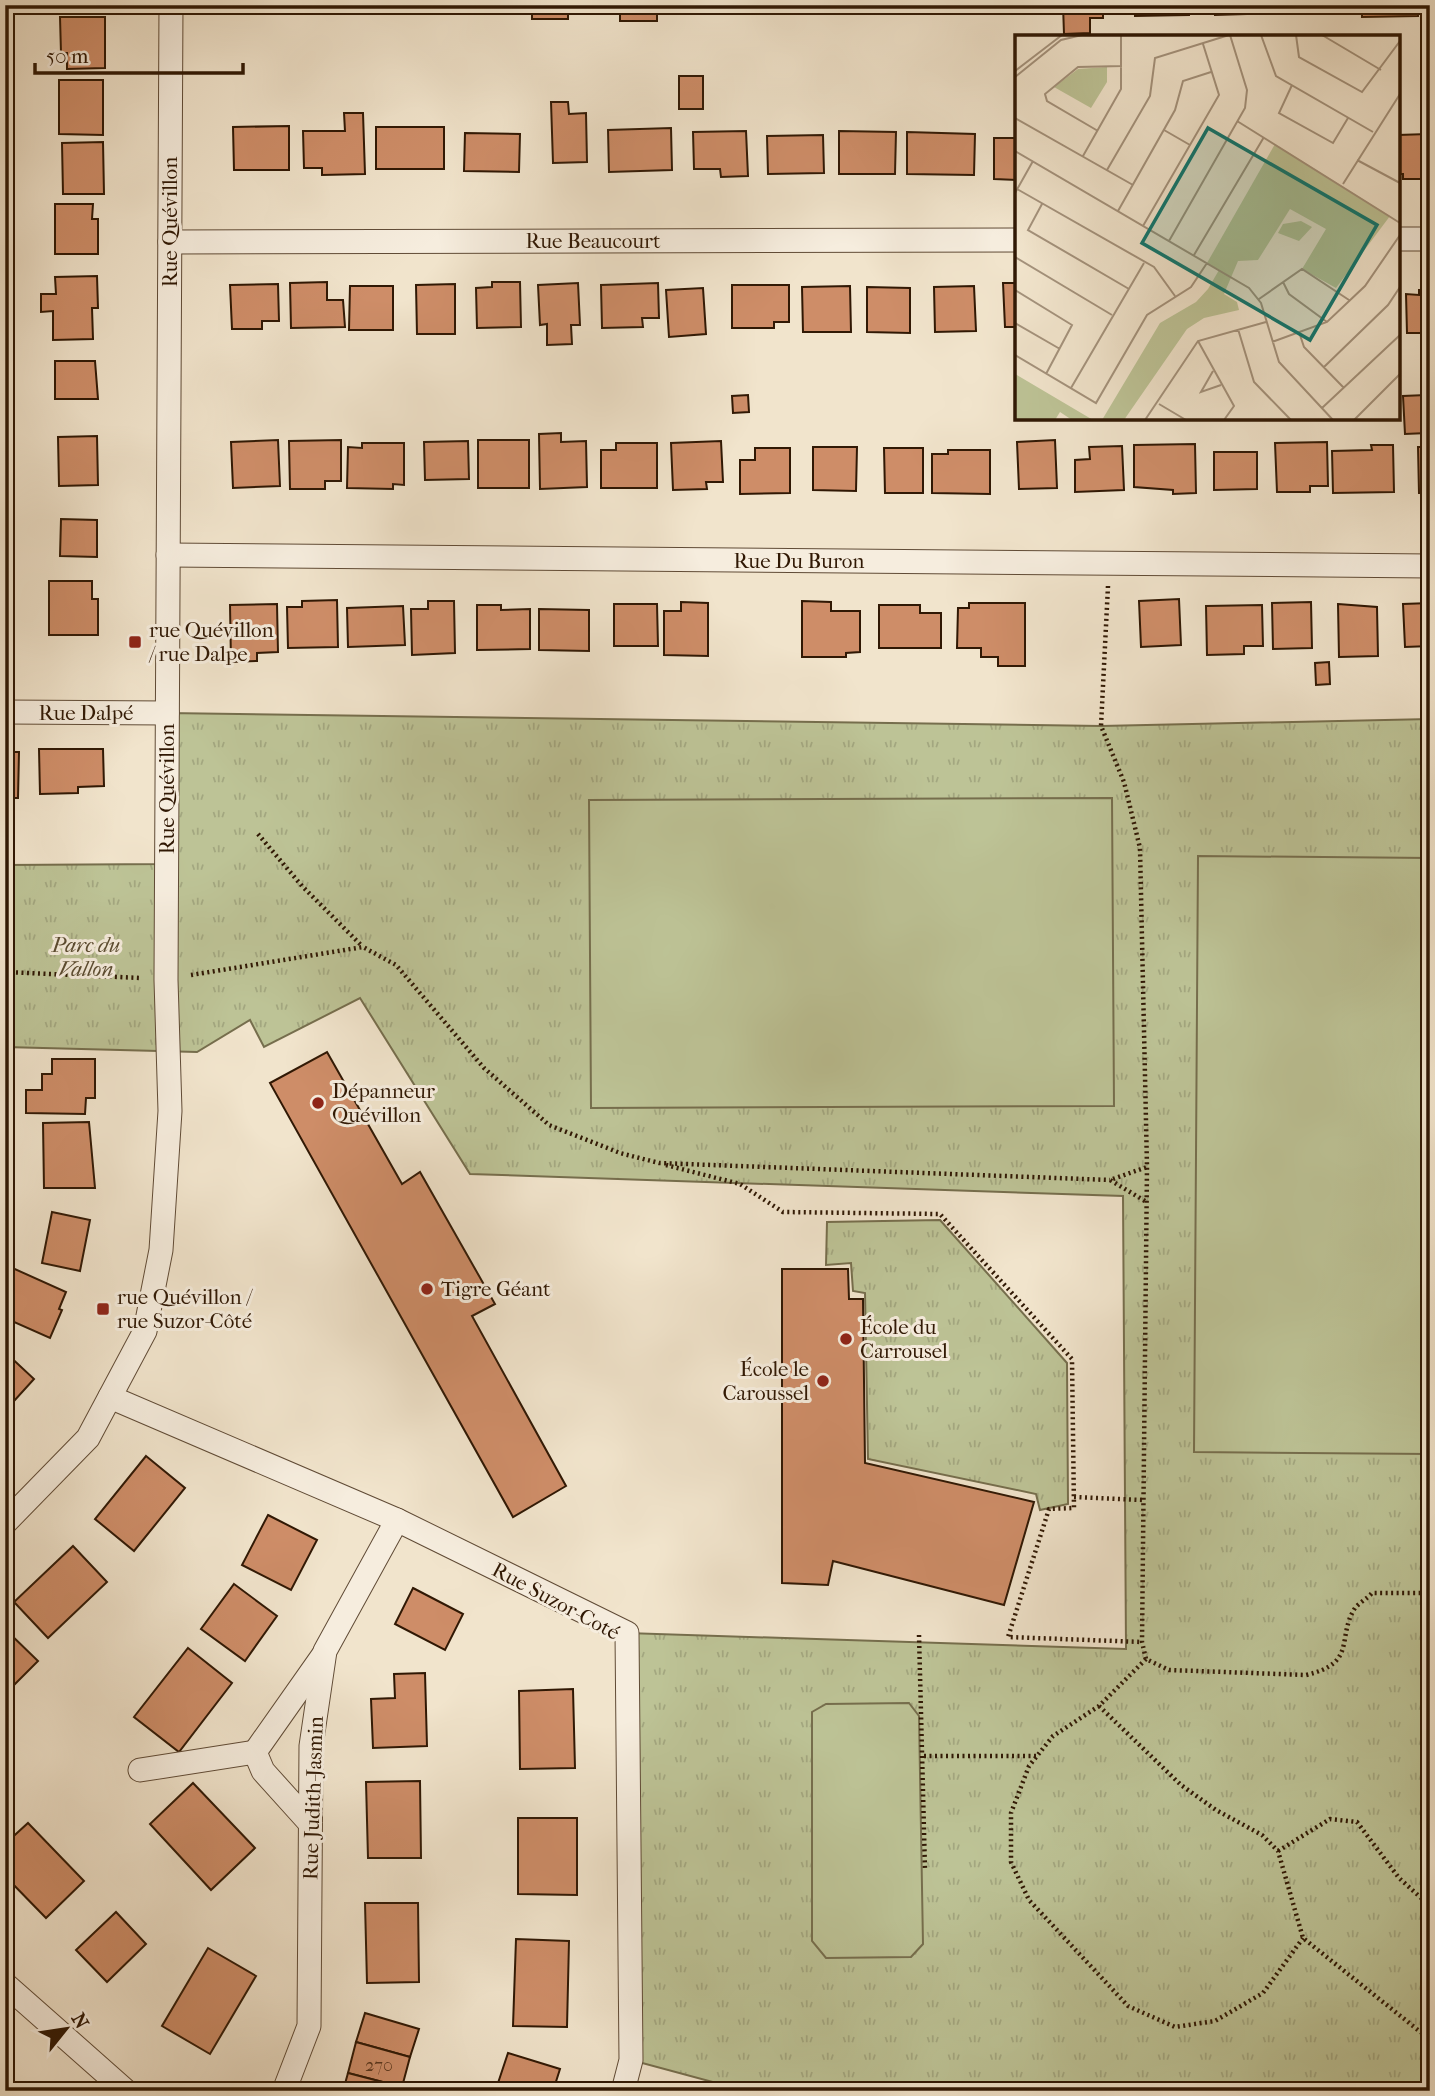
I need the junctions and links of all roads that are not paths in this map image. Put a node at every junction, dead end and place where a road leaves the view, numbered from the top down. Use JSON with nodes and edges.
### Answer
{"nodes":[{"id":1,"x":171,"y":5,"type":"edge"},
{"id":2,"x":1400,"y":239,"type":"edge"},
{"id":3,"x":1430,"y":239,"type":"edge"},
{"id":4,"x":1015,"y":240,"type":"edge"},
{"id":5,"x":170,"y":242,"type":"junction"},
{"id":6,"x":168,"y":555,"type":"junction"},
{"id":7,"x":1430,"y":566,"type":"edge"},
{"id":8,"x":5,"y":712,"type":"edge"},
{"id":9,"x":167,"y":713,"type":"junction"},
{"id":10,"x":110,"y":1397,"type":"junction"},
{"id":11,"x":397,"y":1520,"type":"junction"},
{"id":12,"x":5,"y":1523,"type":"edge"},
{"id":13,"x":326,"y":1651,"type":"junction"},
{"id":14,"x":255,"y":1752,"type":"junction"},
{"id":15,"x":140,"y":1770,"type":"dead end"},
{"id":16,"x":308,"y":1821,"type":"junction"},
{"id":17,"x":5,"y":1984,"type":"edge"},
{"id":18,"x":126,"y":2091,"type":"edge"},
{"id":19,"x":285,"y":2091,"type":"edge"},
{"id":20,"x":623,"y":2091,"type":"edge"}],
"edges":[{"from":1,"to":5,"type":"street","name":"Rue Quévillon"},
{"from":2,"to":3,"type":"street"},
{"from":4,"to":5,"type":"street","name":"Rue Beaucourt"},
{"from":5,"to":6,"type":"street","name":"Rue Quévillon"},
{"from":6,"to":7,"type":"street","name":"Rue Du Buron"},
{"from":6,"to":9,"type":"street","name":"Rue Quévillon"},
{"from":8,"to":9,"type":"street","name":"Rue Dalpé"},
{"from":9,"to":10,"type":"street","name":"Rue Quévillon"},
{"from":10,"to":11,"type":"street","name":"Rue Suzor-Coté"},
{"from":10,"to":12,"type":"street","name":"Rue Quévillon"},
{"from":11,"to":13,"type":"street","name":"Rue Judith-Jasmin"},
{"from":11,"to":20,"type":"street","name":"Rue Suzor-Coté"},
{"from":13,"to":14,"type":"street"},
{"from":13,"to":16,"type":"street","name":"Rue Judith-Jasmin"},
{"from":14,"to":15,"type":"street"},
{"from":14,"to":16,"type":"street"},
{"from":16,"to":19,"type":"street","name":"Rue Judith-Jasmin"},
{"from":17,"to":18,"type":"street"}]}
